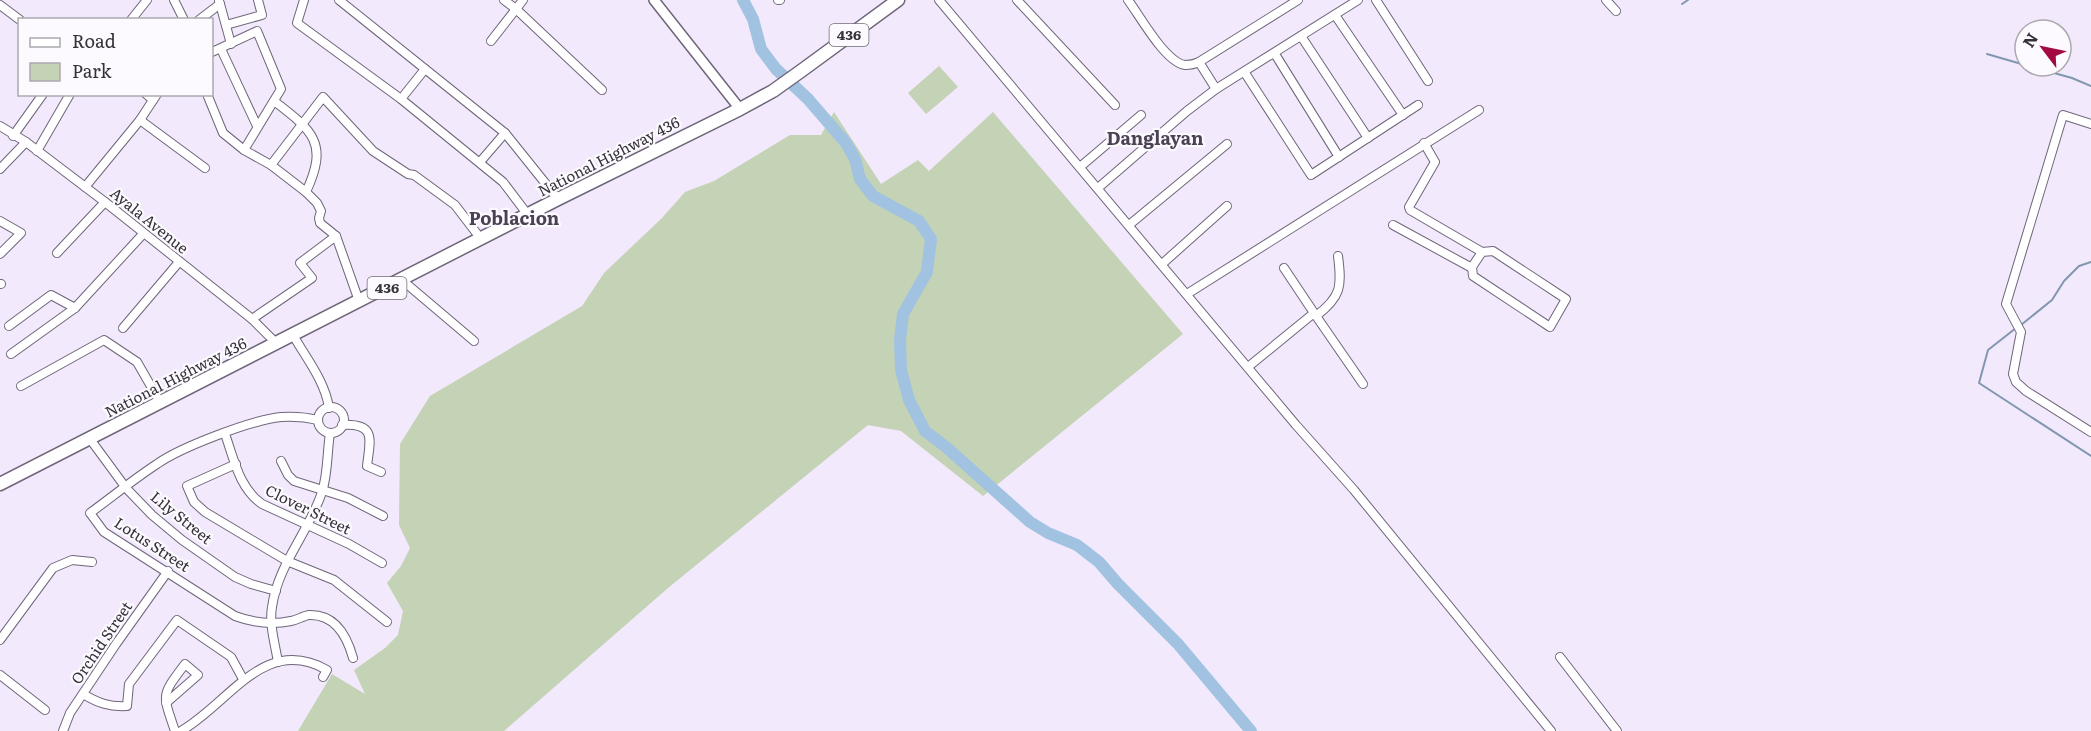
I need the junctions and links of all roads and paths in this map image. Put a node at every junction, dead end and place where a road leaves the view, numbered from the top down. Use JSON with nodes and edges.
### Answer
{"nodes":[{"id":1,"x":147,"y":0,"type":"edge"},
{"id":2,"x":174,"y":0,"type":"edge"},
{"id":3,"x":258,"y":0,"type":"edge"},
{"id":4,"x":304,"y":0,"type":"edge"},
{"id":5,"x":339,"y":0,"type":"edge"},
{"id":6,"x":504,"y":0,"type":"edge"},
{"id":7,"x":523,"y":0,"type":"edge"},
{"id":8,"x":654,"y":0,"type":"edge"},
{"id":9,"x":898,"y":0,"type":"edge"},
{"id":10,"x":939,"y":0,"type":"edge"},
{"id":11,"x":1017,"y":0,"type":"edge"},
{"id":12,"x":1128,"y":0,"type":"edge"},
{"id":13,"x":1298,"y":0,"type":"edge"},
{"id":14,"x":1358,"y":0,"type":"edge"},
{"id":15,"x":1376,"y":0,"type":"edge"},
{"id":16,"x":1606,"y":0,"type":"edge"},
{"id":17,"x":220,"y":2,"type":"edge"},
{"id":18,"x":0,"y":5,"type":"edge"},
{"id":19,"x":516,"y":9,"type":"junction"},
{"id":20,"x":1616,"y":11,"type":"dead end"},
{"id":21,"x":1335,"y":15,"type":"junction"},
{"id":22,"x":18,"y":18,"type":"edge"},
{"id":23,"x":133,"y":18,"type":"edge"},
{"id":24,"x":183,"y":18,"type":"edge"},
{"id":25,"x":201,"y":18,"type":"edge"},
{"id":26,"x":226,"y":25,"type":"junction"},
{"id":27,"x":1301,"y":36,"type":"junction"},
{"id":28,"x":491,"y":41,"type":"dead end"},
{"id":29,"x":231,"y":44,"type":"junction"},
{"id":30,"x":221,"y":49,"type":"junction"},
{"id":31,"x":213,"y":52,"type":"edge"},
{"id":32,"x":1275,"y":54,"type":"junction"},
{"id":33,"x":1199,"y":62,"type":"junction"},
{"id":34,"x":425,"y":69,"type":"junction"},
{"id":35,"x":1245,"y":73,"type":"junction"},
{"id":36,"x":1428,"y":81,"type":"dead end"},
{"id":37,"x":1216,"y":89,"type":"junction"},
{"id":38,"x":602,"y":90,"type":"dead end"},
{"id":39,"x":42,"y":96,"type":"edge"},
{"id":40,"x":69,"y":96,"type":"edge"},
{"id":41,"x":208,"y":96,"type":"edge"},
{"id":42,"x":155,"y":97,"type":"edge"},
{"id":43,"x":400,"y":99,"type":"junction"},
{"id":44,"x":274,"y":101,"type":"junction"},
{"id":45,"x":1115,"y":105,"type":"dead end"},
{"id":46,"x":1418,"y":105,"type":"dead end"},
{"id":47,"x":740,"y":109,"type":"junction"},
{"id":48,"x":1479,"y":110,"type":"dead end"},
{"id":49,"x":1141,"y":114,"type":"dead end"},
{"id":50,"x":1403,"y":115,"type":"junction"},
{"id":51,"x":141,"y":120,"type":"junction"},
{"id":52,"x":302,"y":123,"type":"junction"},
{"id":53,"x":2091,"y":124,"type":"edge"},
{"id":54,"x":0,"y":126,"type":"edge"},
{"id":55,"x":257,"y":126,"type":"junction"},
{"id":56,"x":505,"y":133,"type":"junction"},
{"id":57,"x":13,"y":136,"type":"junction"},
{"id":58,"x":1368,"y":138,"type":"junction"},
{"id":59,"x":26,"y":142,"type":"junction"},
{"id":60,"x":1424,"y":143,"type":"junction"},
{"id":61,"x":1227,"y":144,"type":"dead end"},
{"id":62,"x":244,"y":150,"type":"junction"},
{"id":63,"x":38,"y":152,"type":"junction"},
{"id":64,"x":1339,"y":157,"type":"junction"},
{"id":65,"x":480,"y":162,"type":"junction"},
{"id":66,"x":271,"y":165,"type":"junction"},
{"id":67,"x":1080,"y":166,"type":"junction"},
{"id":68,"x":205,"y":168,"type":"dead end"},
{"id":69,"x":0,"y":169,"type":"edge"},
{"id":70,"x":85,"y":187,"type":"junction"},
{"id":71,"x":1098,"y":188,"type":"junction"},
{"id":72,"x":306,"y":192,"type":"junction"},
{"id":73,"x":558,"y":199,"type":"junction"},
{"id":74,"x":105,"y":202,"type":"junction"},
{"id":75,"x":1227,"y":206,"type":"dead end"},
{"id":76,"x":528,"y":214,"type":"junction"},
{"id":77,"x":0,"y":221,"type":"edge"},
{"id":78,"x":1129,"y":225,"type":"junction"},
{"id":79,"x":1393,"y":225,"type":"dead end"},
{"id":80,"x":143,"y":234,"type":"junction"},
{"id":81,"x":336,"y":236,"type":"junction"},
{"id":82,"x":482,"y":239,"type":"junction"},
{"id":83,"x":1482,"y":252,"type":"junction"},
{"id":84,"x":57,"y":253,"type":"dead end"},
{"id":85,"x":0,"y":254,"type":"edge"},
{"id":86,"x":1338,"y":256,"type":"dead end"},
{"id":87,"x":179,"y":262,"type":"junction"},
{"id":88,"x":1162,"y":264,"type":"junction"},
{"id":89,"x":1284,"y":267,"type":"dead end"},
{"id":90,"x":1472,"y":268,"type":"junction"},
{"id":91,"x":402,"y":280,"type":"junction"},
{"id":92,"x":1186,"y":294,"type":"junction"},
{"id":93,"x":359,"y":301,"type":"junction"},
{"id":94,"x":75,"y":308,"type":"junction"},
{"id":95,"x":1315,"y":315,"type":"junction"},
{"id":96,"x":252,"y":319,"type":"junction"},
{"id":97,"x":9,"y":326,"type":"dead end"},
{"id":98,"x":123,"y":328,"type":"dead end"},
{"id":99,"x":293,"y":335,"type":"junction"},
{"id":100,"x":474,"y":341,"type":"dead end"},
{"id":101,"x":276,"y":343,"type":"junction"},
{"id":102,"x":11,"y":354,"type":"dead end"},
{"id":103,"x":1248,"y":367,"type":"junction"},
{"id":104,"x":1363,"y":384,"type":"dead end"},
{"id":105,"x":21,"y":387,"type":"dead end"},
{"id":106,"x":160,"y":402,"type":"junction"},
{"id":107,"x":329,"y":408,"type":"junction"},
{"id":108,"x":318,"y":420,"type":"junction"},
{"id":109,"x":342,"y":424,"type":"junction"},
{"id":110,"x":2091,"y":432,"type":"edge"},
{"id":111,"x":330,"y":433,"type":"junction"},
{"id":112,"x":225,"y":434,"type":"junction"},
{"id":113,"x":90,"y":439,"type":"junction"},
{"id":114,"x":281,"y":461,"type":"dead end"},
{"id":115,"x":236,"y":464,"type":"junction"},
{"id":116,"x":381,"y":472,"type":"dead end"},
{"id":117,"x":0,"y":484,"type":"edge"},
{"id":118,"x":126,"y":488,"type":"junction"},
{"id":119,"x":322,"y":491,"type":"junction"},
{"id":120,"x":383,"y":516,"type":"dead end"},
{"id":121,"x":309,"y":525,"type":"junction"},
{"id":122,"x":287,"y":561,"type":"junction"},
{"id":123,"x":92,"y":562,"type":"dead end"},
{"id":124,"x":381,"y":563,"type":"dead end"},
{"id":125,"x":168,"y":571,"type":"junction"},
{"id":126,"x":276,"y":591,"type":"junction"},
{"id":127,"x":387,"y":622,"type":"dead end"},
{"id":128,"x":271,"y":623,"type":"junction"},
{"id":129,"x":0,"y":640,"type":"edge"},
{"id":130,"x":1560,"y":657,"type":"dead end"},
{"id":131,"x":353,"y":658,"type":"dead end"},
{"id":132,"x":278,"y":662,"type":"junction"},
{"id":133,"x":0,"y":675,"type":"edge"},
{"id":134,"x":323,"y":676,"type":"dead end"},
{"id":135,"x":243,"y":679,"type":"junction"},
{"id":136,"x":83,"y":694,"type":"junction"},
{"id":137,"x":166,"y":703,"type":"junction"},
{"id":138,"x":45,"y":710,"type":"dead end"},
{"id":139,"x":63,"y":731,"type":"edge"},
{"id":140,"x":175,"y":731,"type":"edge"},
{"id":141,"x":181,"y":731,"type":"edge"},
{"id":142,"x":1551,"y":731,"type":"edge"},
{"id":143,"x":1617,"y":731,"type":"edge"}],
"edges":[{"from":1,"to":23,"type":"street"},
{"from":2,"to":24,"type":"street"},
{"from":3,"to":26,"type":"street"},
{"from":4,"to":43,"type":"street"},
{"from":5,"to":34,"type":"street"},
{"from":6,"to":19,"type":"street"},
{"from":7,"to":19,"type":"street"},
{"from":8,"to":47,"type":"street"},
{"from":9,"to":47,"type":"main road","name":"National Highway 436","number":"436"},
{"from":10,"to":67,"type":"street"},
{"from":11,"to":45,"type":"street"},
{"from":12,"to":33,"type":"street"},
{"from":13,"to":33,"type":"street"},
{"from":14,"to":21,"type":"street"},
{"from":15,"to":36,"type":"street"},
{"from":16,"to":20,"type":"street"},
{"from":17,"to":25,"type":"street"},
{"from":17,"to":26,"type":"street"},
{"from":18,"to":22,"type":"street"},
{"from":19,"to":28,"type":"street"},
{"from":19,"to":38,"type":"street"},
{"from":21,"to":27,"type":"street"},
{"from":21,"to":50,"type":"street"},
{"from":26,"to":29,"type":"street"},
{"from":27,"to":32,"type":"street"},
{"from":27,"to":58,"type":"street"},
{"from":29,"to":30,"type":"street"},
{"from":29,"to":44,"type":"street"},
{"from":30,"to":31,"type":"street"},
{"from":30,"to":55,"type":"street"},
{"from":32,"to":35,"type":"street"},
{"from":32,"to":64,"type":"street"},
{"from":33,"to":37,"type":"street"},
{"from":34,"to":43,"type":"street"},
{"from":34,"to":56,"type":"street"},
{"from":35,"to":37,"type":"street"},
{"from":35,"to":64,"type":"street"},
{"from":37,"to":71,"type":"street"},
{"from":39,"to":57,"type":"street"},
{"from":40,"to":63,"type":"street"},
{"from":41,"to":62,"type":"street"},
{"from":42,"to":51,"type":"street"},
{"from":43,"to":65,"type":"street"},
{"from":44,"to":52,"type":"street"},
{"from":44,"to":55,"type":"street"},
{"from":46,"to":50,"type":"street"},
{"from":47,"to":73,"type":"main road","name":"National Highway 436","number":"436"},
{"from":48,"to":60,"type":"street"},
{"from":49,"to":67,"type":"street"},
{"from":50,"to":58,"type":"street"},
{"from":51,"to":68,"type":"street"},
{"from":51,"to":70,"type":"street"},
{"from":52,"to":66,"type":"street"},
{"from":52,"to":72,"type":"street"},
{"from":52,"to":82,"type":"street"},
{"from":53,"to":110,"type":"street"},
{"from":54,"to":57,"type":"street","name":"Ayala Avenue"},
{"from":55,"to":62,"type":"street"},
{"from":56,"to":65,"type":"street"},
{"from":56,"to":73,"type":"street"},
{"from":57,"to":59,"type":"street","name":"Ayala Avenue"},
{"from":58,"to":64,"type":"street"},
{"from":59,"to":63,"type":"street","name":"Ayala Avenue"},
{"from":59,"to":69,"type":"street"},
{"from":60,"to":83,"type":"street"},
{"from":60,"to":92,"type":"street"},
{"from":61,"to":78,"type":"street"},
{"from":62,"to":66,"type":"street"},
{"from":63,"to":70,"type":"street","name":"Ayala Avenue"},
{"from":65,"to":76,"type":"street"},
{"from":66,"to":72,"type":"street"},
{"from":67,"to":71,"type":"street"},
{"from":70,"to":74,"type":"street","name":"Ayala Avenue"},
{"from":71,"to":78,"type":"street"},
{"from":72,"to":81,"type":"street"},
{"from":73,"to":76,"type":"main road","name":"National Highway 436","number":"436"},
{"from":74,"to":80,"type":"street","name":"Ayala Avenue"},
{"from":74,"to":84,"type":"street"},
{"from":75,"to":88,"type":"street"},
{"from":76,"to":82,"type":"main road","name":"National Highway 436","number":"436"},
{"from":77,"to":85,"type":"street"},
{"from":78,"to":88,"type":"street"},
{"from":79,"to":90,"type":"street"},
{"from":80,"to":87,"type":"street","name":"Ayala Avenue"},
{"from":80,"to":94,"type":"street"},
{"from":81,"to":93,"type":"street"},
{"from":81,"to":96,"type":"street"},
{"from":82,"to":91,"type":"main road","name":"National Highway 436","number":"436"},
{"from":83,"to":90,"type":"street"},
{"from":83,"to":90,"type":"street"},
{"from":86,"to":95,"type":"street"},
{"from":87,"to":96,"type":"street","name":"Ayala Avenue"},
{"from":87,"to":98,"type":"street"},
{"from":88,"to":92,"type":"street"},
{"from":89,"to":95,"type":"street"},
{"from":91,"to":93,"type":"main road","name":"National Highway 436","number":"436"},
{"from":91,"to":100,"type":"street"},
{"from":92,"to":103,"type":"street"},
{"from":93,"to":99,"type":"main road","name":"National Highway 436","number":"436"},
{"from":94,"to":97,"type":"street"},
{"from":94,"to":102,"type":"street"},
{"from":95,"to":103,"type":"street"},
{"from":95,"to":104,"type":"street"},
{"from":96,"to":101,"type":"street","name":"Ayala Avenue"},
{"from":99,"to":101,"type":"main road","name":"National Highway 436","number":"436"},
{"from":99,"to":107,"type":"street"},
{"from":101,"to":106,"type":"main road","name":"National Highway 436","number":"436"},
{"from":103,"to":142,"type":"street"},
{"from":105,"to":106,"type":"street"},
{"from":106,"to":113,"type":"main road","name":"National Highway 436","number":"436"},
{"from":107,"to":108,"type":"street"},
{"from":107,"to":109,"type":"street"},
{"from":108,"to":111,"type":"street"},
{"from":108,"to":112,"type":"street","name":"Lotus Street"},
{"from":109,"to":111,"type":"street"},
{"from":109,"to":116,"type":"street"},
{"from":111,"to":119,"type":"street"},
{"from":112,"to":115,"type":"street","name":"Clover Street"},
{"from":112,"to":118,"type":"street","name":"Lotus Street"},
{"from":113,"to":117,"type":"main road","name":"National Highway 436","number":"436"},
{"from":113,"to":118,"type":"street","name":"Lily Street"},
{"from":114,"to":119,"type":"street"},
{"from":115,"to":121,"type":"street","name":"Clover Street"},
{"from":115,"to":122,"type":"street"},
{"from":118,"to":125,"type":"street","name":"Lotus Street"},
{"from":118,"to":126,"type":"street","name":"Lily Street"},
{"from":119,"to":120,"type":"street"},
{"from":119,"to":121,"type":"street"},
{"from":121,"to":122,"type":"street"},
{"from":121,"to":124,"type":"street","name":"Clover Street"},
{"from":122,"to":126,"type":"street"},
{"from":122,"to":127,"type":"street"},
{"from":123,"to":129,"type":"street"},
{"from":125,"to":128,"type":"street","name":"Lotus Street"},
{"from":125,"to":136,"type":"street","name":"Orchid Street"},
{"from":126,"to":128,"type":"street"},
{"from":128,"to":131,"type":"street","name":"Lotus Street"},
{"from":128,"to":132,"type":"street"},
{"from":130,"to":143,"type":"street"},
{"from":132,"to":134,"type":"street"},
{"from":132,"to":135,"type":"street"},
{"from":133,"to":138,"type":"street"},
{"from":135,"to":136,"type":"street"},
{"from":135,"to":141,"type":"street"},
{"from":136,"to":139,"type":"street","name":"Orchid Street"},
{"from":137,"to":137,"type":"street"},
{"from":137,"to":140,"type":"street"}]}
